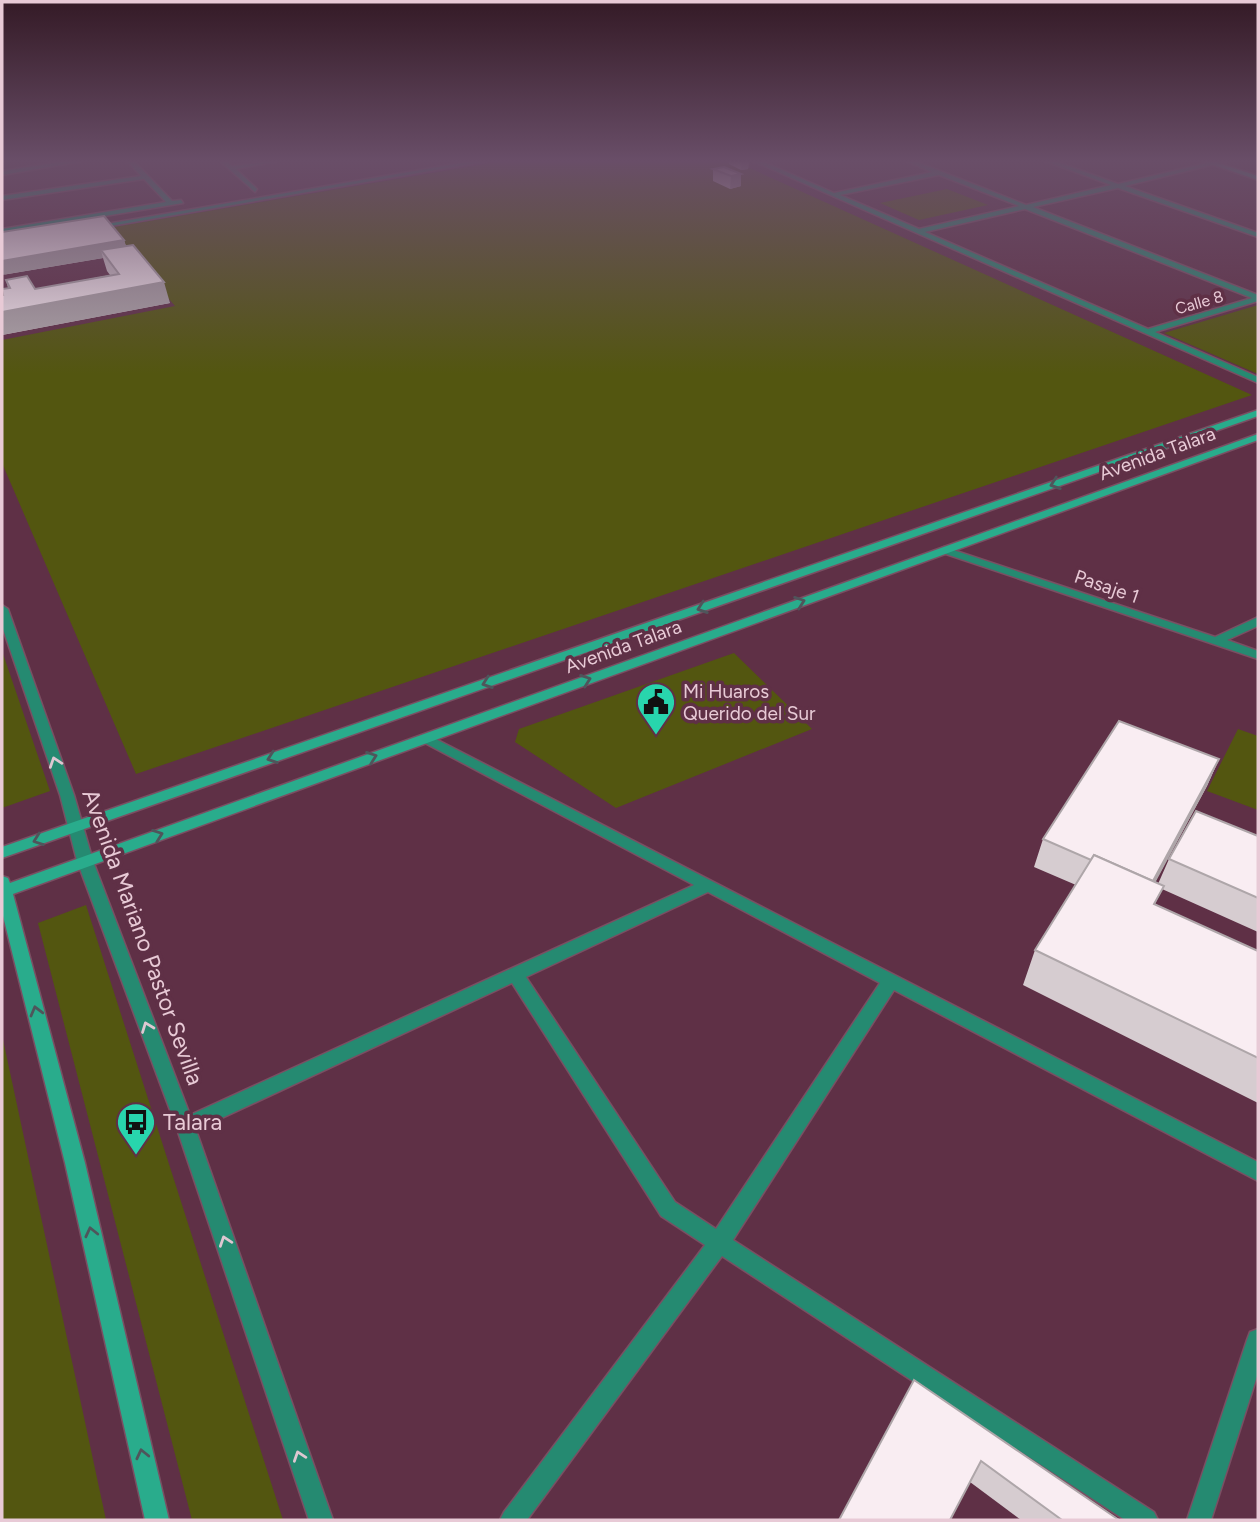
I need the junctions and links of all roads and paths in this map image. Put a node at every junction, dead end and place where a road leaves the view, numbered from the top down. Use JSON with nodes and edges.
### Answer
{"nodes":[{"id":1,"x":917,"y":232,"type":"edge"},
{"id":2,"x":1090,"y":232,"type":"edge"},
{"id":3,"x":1258,"y":298,"type":"edge"},
{"id":4,"x":1147,"y":332,"type":"junction"},
{"id":5,"x":1258,"y":380,"type":"edge"},
{"id":6,"x":1258,"y":413,"type":"edge"},
{"id":7,"x":1258,"y":438,"type":"edge"},
{"id":8,"x":944,"y":550,"type":"junction"},
{"id":9,"x":2,"y":609,"type":"edge"},
{"id":10,"x":1258,"y":621,"type":"edge"},
{"id":11,"x":1216,"y":641,"type":"junction"},
{"id":12,"x":1258,"y":655,"type":"edge"},
{"id":13,"x":426,"y":738,"type":"junction"},
{"id":14,"x":74,"y":827,"type":"junction"},
{"id":15,"x":2,"y":853,"type":"edge"},
{"id":16,"x":85,"y":861,"type":"junction"},
{"id":17,"x":709,"y":885,"type":"junction"},
{"id":18,"x":3,"y":888,"type":"edge"},
{"id":19,"x":514,"y":974,"type":"junction"},
{"id":20,"x":891,"y":980,"type":"junction"},
{"id":21,"x":185,"y":1126,"type":"junction"},
{"id":22,"x":1258,"y":1172,"type":"edge"},
{"id":23,"x":719,"y":1243,"type":"junction"},
{"id":24,"x":1258,"y":1340,"type":"edge"},
{"id":25,"x":157,"y":1520,"type":"edge"},
{"id":26,"x":321,"y":1520,"type":"edge"},
{"id":27,"x":512,"y":1520,"type":"edge"},
{"id":28,"x":1146,"y":1520,"type":"edge"},
{"id":29,"x":1199,"y":1520,"type":"edge"}],
"edges":[{"from":1,"to":4,"type":"street"},
{"from":2,"to":3,"type":"street"},
{"from":3,"to":4,"type":"street","name":"Calle 8"},
{"from":4,"to":5,"type":"street"},
{"from":6,"to":14,"type":"street","name":"Avenida Talara","one_way":true},
{"from":7,"to":8,"type":"street","name":"Avenida Talara"},
{"from":8,"to":11,"type":"street","name":"Pasaje 1"},
{"from":13,"to":8,"type":"street","name":"Avenida Talara","one_way":true},
{"from":14,"to":9,"type":"street","name":"Avenida Mariano Pastor Sevilla","one_way":true},
{"from":10,"to":11,"type":"street"},
{"from":11,"to":12,"type":"street","name":"Pasaje 1"},
{"from":16,"to":13,"type":"street","name":"Avenida Talara","one_way":true},
{"from":13,"to":17,"type":"street"},
{"from":14,"to":15,"type":"street","name":"Avenida Talara","one_way":true},
{"from":14,"to":16,"type":"street","name":"Avenida Mariano Pastor Sevilla"},
{"from":16,"to":18,"type":"street","name":"Avenida Talara"},
{"from":21,"to":16,"type":"street","name":"Avenida Mariano Pastor Sevilla","one_way":true},
{"from":17,"to":19,"type":"street"},
{"from":17,"to":20,"type":"street"},
{"from":25,"to":18,"type":"street","one_way":true},
{"from":19,"to":21,"type":"street"},
{"from":19,"to":23,"type":"street"},
{"from":20,"to":22,"type":"street"},
{"from":20,"to":23,"type":"street"},
{"from":26,"to":21,"type":"street","name":"Avenida Mariano Pastor Sevilla","one_way":true},
{"from":23,"to":27,"type":"street"},
{"from":23,"to":28,"type":"street"},
{"from":24,"to":29,"type":"street"}]}
